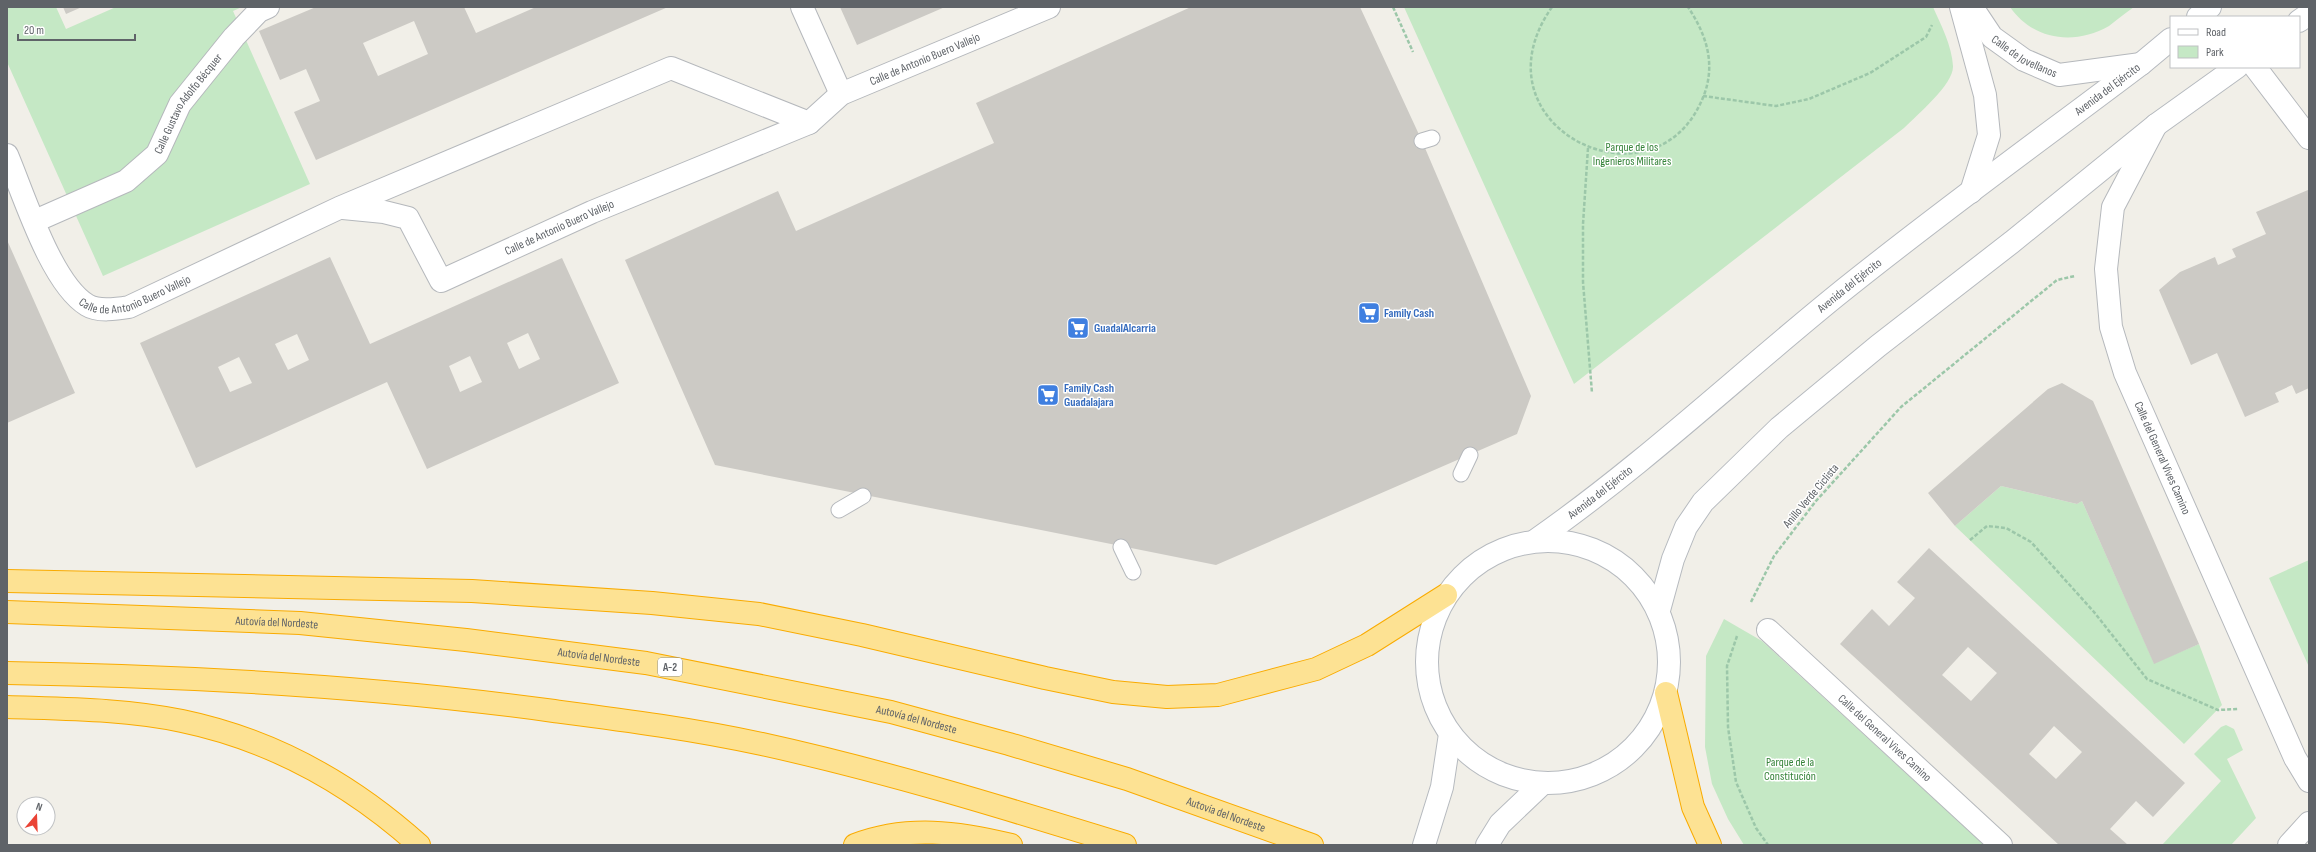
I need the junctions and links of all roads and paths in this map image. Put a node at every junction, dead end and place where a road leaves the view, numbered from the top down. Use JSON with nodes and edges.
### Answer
{"nodes":[{"id":1,"x":268,"y":7,"type":"edge"},
{"id":2,"x":802,"y":7,"type":"edge"},
{"id":3,"x":1049,"y":7,"type":"edge"},
{"id":4,"x":1393,"y":7,"type":"edge"},
{"id":5,"x":1552,"y":7,"type":"edge"},
{"id":6,"x":1688,"y":7,"type":"edge"},
{"id":7,"x":1961,"y":7,"type":"edge"},
{"id":8,"x":1972,"y":7,"type":"edge"},
{"id":9,"x":2210,"y":7,"type":"edge"},
{"id":10,"x":2309,"y":14,"type":"edge"},
{"id":11,"x":2199,"y":16,"type":"edge"},
{"id":12,"x":1935,"y":19,"type":"dead end"},
{"id":13,"x":2300,"y":20,"type":"edge"},
{"id":14,"x":2170,"y":40,"type":"edge"},
{"id":15,"x":1413,"y":52,"type":"dead end"},
{"id":16,"x":2141,"y":64,"type":"junction"},
{"id":17,"x":2236,"y":68,"type":"edge"},
{"id":18,"x":2256,"y":68,"type":"edge"},
{"id":19,"x":841,"y":94,"type":"junction"},
{"id":20,"x":1703,"y":96,"type":"junction"},
{"id":21,"x":809,"y":123,"type":"junction"},
{"id":22,"x":2156,"y":125,"type":"junction"},
{"id":23,"x":2309,"y":138,"type":"edge"},
{"id":24,"x":1588,"y":148,"type":"junction"},
{"id":25,"x":7,"y":155,"type":"edge"},
{"id":26,"x":1971,"y":192,"type":"junction"},
{"id":27,"x":340,"y":208,"type":"junction"},
{"id":28,"x":35,"y":221,"type":"junction"},
{"id":29,"x":2106,"y":269,"type":"junction"},
{"id":30,"x":1592,"y":393,"type":"dead end"},
{"id":31,"x":1470,"y":455,"type":"dead end"},
{"id":32,"x":1461,"y":474,"type":"dead end"},
{"id":33,"x":863,"y":496,"type":"dead end"},
{"id":34,"x":839,"y":510,"type":"dead end"},
{"id":35,"x":1536,"y":540,"type":"junction"},
{"id":36,"x":1970,"y":540,"type":"dead end"},
{"id":37,"x":1121,"y":547,"type":"dead end"},
{"id":38,"x":1133,"y":572,"type":"dead end"},
{"id":39,"x":7,"y":581,"type":"edge"},
{"id":40,"x":1446,"y":595,"type":"junction"},
{"id":41,"x":1748,"y":608,"type":"dead end"},
{"id":42,"x":1659,"y":610,"type":"junction"},
{"id":43,"x":7,"y":612,"type":"edge"},
{"id":44,"x":1739,"y":628,"type":"dead end"},
{"id":45,"x":1768,"y":630,"type":"dead end"},
{"id":46,"x":7,"y":674,"type":"edge"},
{"id":47,"x":1666,"y":693,"type":"junction"},
{"id":48,"x":7,"y":707,"type":"edge"},
{"id":49,"x":2272,"y":709,"type":"junction"},
{"id":50,"x":1450,"y":734,"type":"junction"},
{"id":51,"x":2309,"y":781,"type":"edge"},
{"id":52,"x":1542,"y":784,"type":"junction"},
{"id":53,"x":2309,"y":823,"type":"edge"},
{"id":54,"x":419,"y":845,"type":"edge"},
{"id":55,"x":856,"y":845,"type":"edge"},
{"id":56,"x":1011,"y":845,"type":"edge"},
{"id":57,"x":1125,"y":845,"type":"edge"},
{"id":58,"x":1312,"y":845,"type":"edge"},
{"id":59,"x":1424,"y":845,"type":"edge"},
{"id":60,"x":1487,"y":845,"type":"edge"},
{"id":61,"x":1710,"y":845,"type":"edge"},
{"id":62,"x":1768,"y":845,"type":"edge"},
{"id":63,"x":2001,"y":845,"type":"edge"},
{"id":64,"x":2288,"y":845,"type":"edge"}],
"edges":[{"from":1,"to":28,"type":"street","name":"Calle Gustavo Adolfo Bécquer"},
{"from":2,"to":19,"type":"street"},
{"from":3,"to":19,"type":"street","name":"Calle de Antonio Buero Vallejo"},
{"from":4,"to":15,"type":"path"},
{"from":5,"to":24,"type":"path"},
{"from":6,"to":20,"type":"path"},
{"from":7,"to":26,"type":"street"},
{"from":8,"to":16,"type":"street","name":"Calle de Jovellanos"},
{"from":9,"to":11,"type":"street"},
{"from":10,"to":13,"type":"street"},
{"from":12,"to":20,"type":"path"},
{"from":14,"to":16,"type":"street","name":"Avenida del Ejército"},
{"from":16,"to":26,"type":"street","name":"Avenida del Ejército"},
{"from":17,"to":22,"type":"street"},
{"from":18,"to":23,"type":"street"},
{"from":19,"to":21,"type":"street","name":"Calle de Antonio Buero Vallejo"},
{"from":20,"to":24,"type":"path"},
{"from":21,"to":27,"type":"street","name":"Calle de Antonio Buero Vallejo"},
{"from":21,"to":27,"type":"street","name":"Calle de Antonio Buero Vallejo"},
{"from":22,"to":29,"type":"street","name":"Calle del General Vives Camino"},
{"from":22,"to":42,"type":"street"},
{"from":24,"to":30,"type":"path"},
{"from":25,"to":28,"type":"street","name":"Calle de Antonio Buero Vallejo"},
{"from":26,"to":35,"type":"street","name":"Avenida del Ejército"},
{"from":27,"to":28,"type":"street","name":"Calle de Antonio Buero Vallejo"},
{"from":29,"to":41,"type":"path","name":"Anillo Verde Ciclista"},
{"from":29,"to":49,"type":"street","name":"Calle del General Vives Camino"},
{"from":31,"to":32,"type":"lane"},
{"from":33,"to":34,"type":"lane"},
{"from":35,"to":40,"type":"street"},
{"from":35,"to":42,"type":"street"},
{"from":36,"to":49,"type":"path"},
{"from":37,"to":38,"type":"lane"},
{"from":39,"to":40,"type":"highway"},
{"from":40,"to":50,"type":"street"},
{"from":42,"to":47,"type":"street"},
{"from":43,"to":58,"type":"highway","name":"Autovía del Nordeste","number":"A-2"},
{"from":44,"to":62,"type":"path"},
{"from":45,"to":63,"type":"street","name":"Calle del General Vives Camino"},
{"from":46,"to":57,"type":"highway"},
{"from":47,"to":52,"type":"street"},
{"from":47,"to":61,"type":"highway"},
{"from":48,"to":54,"type":"highway"},
{"from":49,"to":51,"type":"street","name":"Calle del General Vives Camino"},
{"from":50,"to":52,"type":"street"},
{"from":50,"to":59,"type":"street"},
{"from":52,"to":60,"type":"street"},
{"from":53,"to":64,"type":"street"},
{"from":55,"to":56,"type":"highway"}]}
